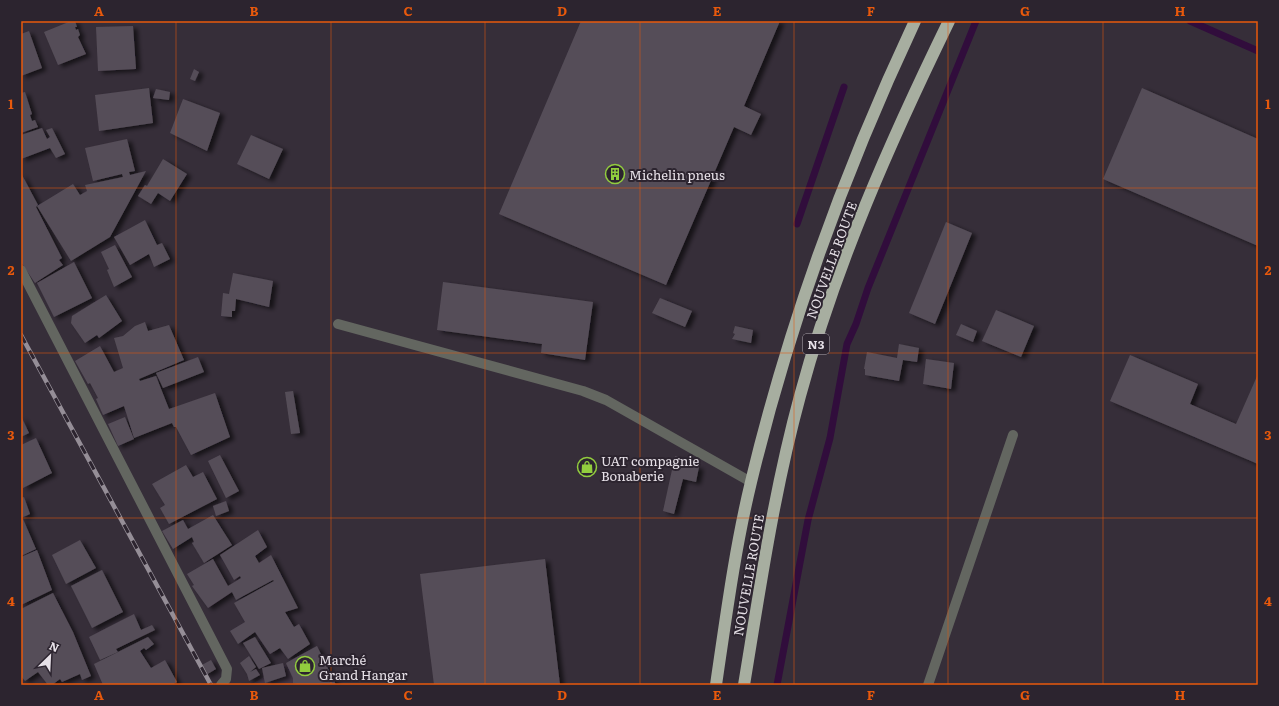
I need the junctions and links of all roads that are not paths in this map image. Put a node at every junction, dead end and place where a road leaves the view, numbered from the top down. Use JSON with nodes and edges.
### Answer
{"nodes":[{"id":1,"x":915,"y":21,"type":"edge"},
{"id":2,"x":949,"y":21,"type":"edge"},
{"id":3,"x":21,"y":270,"type":"edge"},
{"id":4,"x":338,"y":324,"type":"dead end"},
{"id":5,"x":1013,"y":435,"type":"dead end"},
{"id":6,"x":751,"y":482,"type":"junction"},
{"id":7,"x":221,"y":685,"type":"edge"},
{"id":8,"x":716,"y":685,"type":"edge"},
{"id":9,"x":744,"y":685,"type":"edge"},
{"id":10,"x":928,"y":685,"type":"edge"}],
"edges":[{"from":1,"to":6,"type":"highway","name":"NOUVELLE ROUTE","number":"N3"},
{"from":2,"to":9,"type":"highway","name":"NOUVELLE ROUTE","number":"N3"},
{"from":3,"to":7,"type":"street"},
{"from":4,"to":6,"type":"street"},
{"from":5,"to":10,"type":"street"},
{"from":6,"to":8,"type":"highway","name":"NOUVELLE ROUTE","number":"N3"}]}
